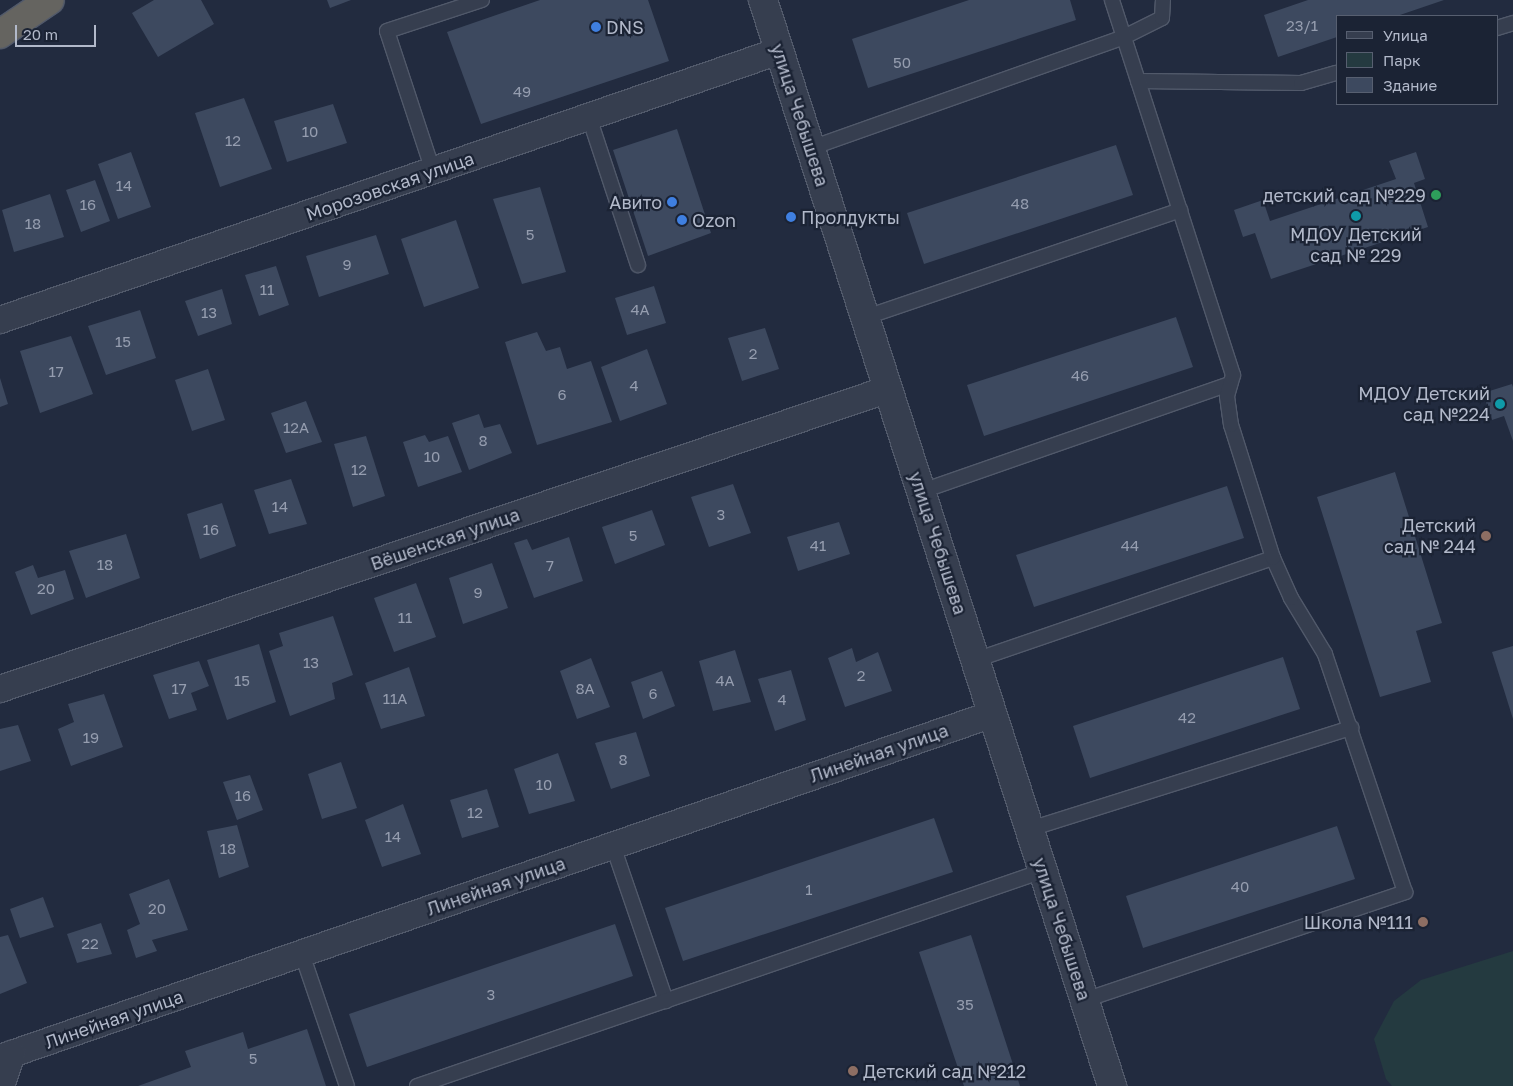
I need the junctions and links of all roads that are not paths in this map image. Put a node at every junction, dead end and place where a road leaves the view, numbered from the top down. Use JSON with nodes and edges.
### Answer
{"nodes":[{"id":1,"x":50,"y":0,"type":"edge"},
{"id":2,"x":482,"y":0,"type":"edge"},
{"id":3,"x":763,"y":0,"type":"edge"},
{"id":4,"x":1112,"y":0,"type":"edge"},
{"id":5,"x":1163,"y":0,"type":"edge"},
{"id":6,"x":1513,"y":23,"type":"edge"},
{"id":7,"x":1498,"y":28,"type":"edge"},
{"id":8,"x":3,"y":31,"type":"edge"},
{"id":9,"x":1124,"y":37,"type":"junction"},
{"id":10,"x":779,"y":51,"type":"junction"},
{"id":11,"x":1336,"y":73,"type":"edge"},
{"id":12,"x":1138,"y":81,"type":"junction"},
{"id":13,"x":589,"y":117,"type":"junction"},
{"id":14,"x":810,"y":148,"type":"junction"},
{"id":15,"x":434,"y":171,"type":"junction"},
{"id":16,"x":1180,"y":210,"type":"junction"},
{"id":17,"x":638,"y":265,"type":"dead end"},
{"id":18,"x":866,"y":317,"type":"junction"},
{"id":19,"x":0,"y":320,"type":"edge"},
{"id":20,"x":1230,"y":384,"type":"junction"},
{"id":21,"x":889,"y":388,"type":"junction"},
{"id":22,"x":922,"y":490,"type":"junction"},
{"id":23,"x":1273,"y":558,"type":"junction"},
{"id":24,"x":975,"y":660,"type":"junction"},
{"id":25,"x":0,"y":689,"type":"edge"},
{"id":26,"x":992,"y":714,"type":"junction"},
{"id":27,"x":1351,"y":728,"type":"junction"},
{"id":28,"x":1030,"y":829,"type":"junction"},
{"id":29,"x":613,"y":846,"type":"junction"},
{"id":30,"x":1043,"y":871,"type":"junction"},
{"id":31,"x":302,"y":954,"type":"junction"},
{"id":32,"x":1085,"y":1000,"type":"junction"},
{"id":33,"x":666,"y":1001,"type":"junction"},
{"id":34,"x":6,"y":1056,"type":"edge"},
{"id":35,"x":1,"y":1086,"type":"edge"},
{"id":36,"x":347,"y":1086,"type":"edge"},
{"id":37,"x":417,"y":1086,"type":"edge"},
{"id":38,"x":1112,"y":1086,"type":"edge"}],
"edges":[{"from":1,"to":8,"type":"highway"},
{"from":2,"to":15,"type":"lane"},
{"from":3,"to":10,"type":"street","name":"улица Чебышева"},
{"from":4,"to":9,"type":"lane"},
{"from":5,"to":9,"type":"lane"},
{"from":6,"to":7,"type":"lane"},
{"from":9,"to":12,"type":"lane"},
{"from":9,"to":14,"type":"lane"},
{"from":10,"to":13,"type":"street","name":"Морозовская улица"},
{"from":10,"to":14,"type":"street","name":"улица Чебышева"},
{"from":11,"to":12,"type":"lane"},
{"from":12,"to":16,"type":"lane"},
{"from":13,"to":15,"type":"street","name":"Морозовская улица"},
{"from":13,"to":17,"type":"lane"},
{"from":14,"to":18,"type":"street","name":"улица Чебышева"},
{"from":15,"to":19,"type":"street","name":"Морозовская улица"},
{"from":16,"to":18,"type":"lane"},
{"from":16,"to":20,"type":"lane"},
{"from":18,"to":21,"type":"street","name":"улица Чебышева"},
{"from":20,"to":22,"type":"lane"},
{"from":20,"to":23,"type":"lane"},
{"from":21,"to":22,"type":"street","name":"улица Чебышева"},
{"from":21,"to":25,"type":"street","name":"Вёшенская улица"},
{"from":22,"to":24,"type":"street","name":"улица Чебышева"},
{"from":23,"to":24,"type":"lane"},
{"from":23,"to":27,"type":"lane"},
{"from":24,"to":26,"type":"street","name":"улица Чебышева"},
{"from":26,"to":28,"type":"street","name":"улица Чебышева"},
{"from":26,"to":29,"type":"street","name":"Линейная улица"},
{"from":27,"to":28,"type":"lane"},
{"from":27,"to":32,"type":"lane"},
{"from":28,"to":30,"type":"street","name":"улица Чебышева"},
{"from":29,"to":31,"type":"street","name":"Линейная улица"},
{"from":29,"to":33,"type":"lane"},
{"from":30,"to":32,"type":"street","name":"улица Чебышева"},
{"from":30,"to":33,"type":"lane"},
{"from":31,"to":34,"type":"street","name":"Линейная улица"},
{"from":31,"to":36,"type":"lane"},
{"from":32,"to":38,"type":"street","name":"улица Чебышева"},
{"from":33,"to":37,"type":"lane"},
{"from":34,"to":35,"type":"street"}]}
